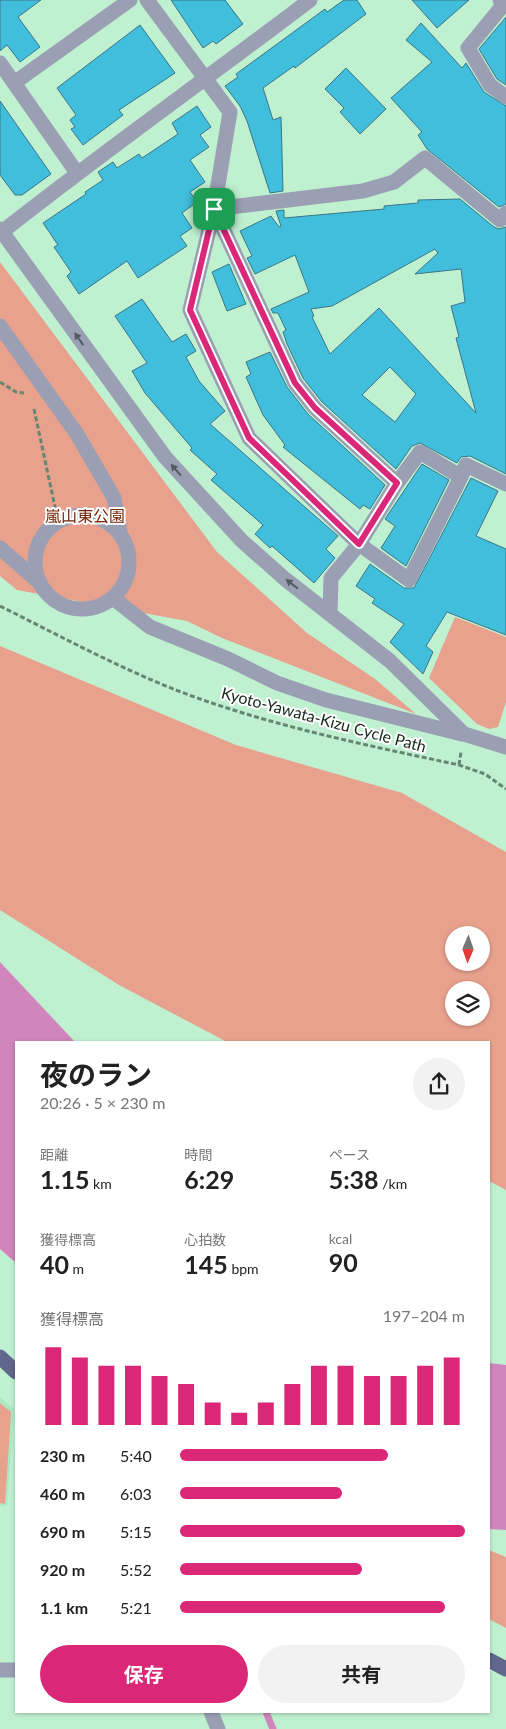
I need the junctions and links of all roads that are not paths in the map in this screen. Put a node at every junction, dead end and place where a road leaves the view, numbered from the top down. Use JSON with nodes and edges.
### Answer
{"nodes":[{"id":1,"x":130,"y":0,"type":"edge"},
{"id":2,"x":147,"y":0,"type":"edge"},
{"id":3,"x":310,"y":0,"type":"edge"},
{"id":4,"x":503,"y":1,"type":"edge"},
{"id":5,"x":0,"y":63,"type":"edge"},
{"id":6,"x":206,"y":79,"type":"junction"},
{"id":7,"x":14,"y":83,"type":"junction"},
{"id":8,"x":506,"y":97,"type":"edge"},
{"id":9,"x":77,"y":173,"type":"junction"},
{"id":10,"x":214,"y":209,"type":"junction"},
{"id":11,"x":506,"y":213,"type":"edge"},
{"id":12,"x":1,"y":230,"type":"edge"},
{"id":13,"x":0,"y":326,"type":"edge"},
{"id":14,"x":461,"y":477,"type":"junction"},
{"id":15,"x":397,"y":483,"type":"junction"},
{"id":16,"x":506,"y":484,"type":"edge"},
{"id":17,"x":120,"y":533,"type":"junction"},
{"id":18,"x":359,"y":544,"type":"junction"},
{"id":19,"x":0,"y":548,"type":"edge"},
{"id":20,"x":39,"y":582,"type":"junction"},
{"id":21,"x":113,"y":598,"type":"junction"},
{"id":22,"x":330,"y":613,"type":"junction"},
{"id":23,"x":464,"y":734,"type":"junction"},
{"id":24,"x":506,"y":746,"type":"edge"},
{"id":25,"x":0,"y":1357,"type":"edge"},
{"id":26,"x":15,"y":1371,"type":"edge"},
{"id":27,"x":490,"y":1661,"type":"edge"},
{"id":28,"x":506,"y":1669,"type":"edge"},
{"id":29,"x":0,"y":1670,"type":"edge"},
{"id":30,"x":15,"y":1670,"type":"edge"},
{"id":31,"x":211,"y":1713,"type":"edge"},
{"id":32,"x":218,"y":1729,"type":"edge"}],
"edges":[{"from":1,"to":7,"type":"street"},
{"from":2,"to":6,"type":"street"},
{"from":3,"to":6,"type":"street"},
{"from":4,"to":8,"type":"street"},
{"from":5,"to":7,"type":"street"},
{"from":6,"to":9,"type":"street"},
{"from":6,"to":10,"type":"street"},
{"from":7,"to":9,"type":"street"},
{"from":9,"to":12,"type":"street"},
{"from":10,"to":11,"type":"street"},
{"from":10,"to":15,"type":"street"},
{"from":10,"to":18,"type":"street"},
{"from":22,"to":12,"type":"street","one_way":true},
{"from":13,"to":17,"type":"street"},
{"from":14,"to":15,"type":"street"},
{"from":14,"to":16,"type":"street"},
{"from":14,"to":18,"type":"street"},
{"from":15,"to":18,"type":"street"},
{"from":17,"to":20,"type":"street"},
{"from":17,"to":21,"type":"street"},
{"from":18,"to":22,"type":"street"},
{"from":19,"to":20,"type":"street"},
{"from":20,"to":21,"type":"street"},
{"from":21,"to":23,"type":"street"},
{"from":22,"to":23,"type":"street"},
{"from":23,"to":24,"type":"street"},
{"from":25,"to":26,"type":"main road"},
{"from":27,"to":28,"type":"main road"},
{"from":29,"to":30,"type":"street"},
{"from":31,"to":32,"type":"street"}]}
